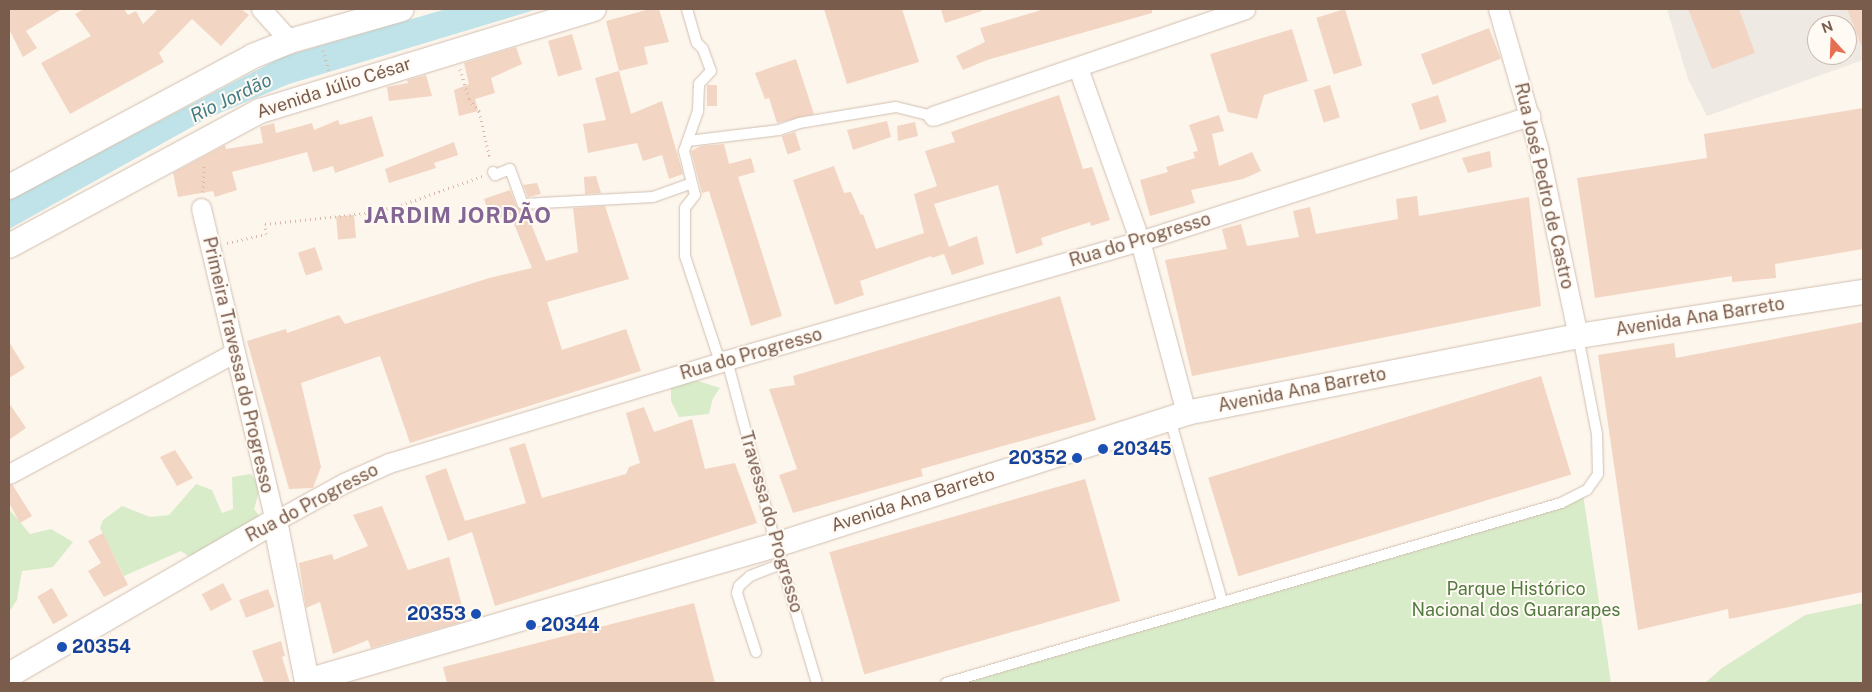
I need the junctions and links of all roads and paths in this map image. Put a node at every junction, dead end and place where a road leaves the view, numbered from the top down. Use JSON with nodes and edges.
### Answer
{"nodes":[{"id":1,"x":261,"y":9,"type":"edge"},
{"id":2,"x":402,"y":9,"type":"edge"},
{"id":3,"x":594,"y":9,"type":"edge"},
{"id":4,"x":687,"y":9,"type":"edge"},
{"id":5,"x":1245,"y":9,"type":"edge"},
{"id":6,"x":1498,"y":9,"type":"edge"},
{"id":7,"x":1208,"y":14,"type":"edge"},
{"id":8,"x":290,"y":41,"type":"junction"},
{"id":9,"x":320,"y":43,"type":"dead end"},
{"id":10,"x":455,"y":50,"type":"junction"},
{"id":11,"x":1078,"y":68,"type":"junction"},
{"id":12,"x":330,"y":76,"type":"dead end"},
{"id":13,"x":933,"y":116,"type":"joint"},
{"id":14,"x":1530,"y":116,"type":"junction"},
{"id":15,"x":688,"y":141,"type":"junction"},
{"id":16,"x":200,"y":142,"type":"junction"},
{"id":17,"x":493,"y":172,"type":"junction"},
{"id":18,"x":692,"y":183,"type":"junction"},
{"id":19,"x":9,"y":187,"type":"edge"},
{"id":20,"x":201,"y":208,"type":"joint"},
{"id":21,"x":1140,"y":241,"type":"junction"},
{"id":22,"x":9,"y":246,"type":"edge"},
{"id":23,"x":209,"y":247,"type":"junction"},
{"id":24,"x":1863,"y":292,"type":"edge"},
{"id":25,"x":1578,"y":336,"type":"junction"},
{"id":26,"x":234,"y":353,"type":"junction"},
{"id":27,"x":723,"y":361,"type":"junction"},
{"id":28,"x":1178,"y":415,"type":"junction"},
{"id":29,"x":9,"y":474,"type":"edge"},
{"id":30,"x":275,"y":521,"type":"junction"},
{"id":31,"x":778,"y":554,"type":"junction"},
{"id":32,"x":1222,"y":600,"type":"junction"},
{"id":33,"x":756,"y":652,"type":"dead end"},
{"id":34,"x":9,"y":676,"type":"edge"},
{"id":35,"x":308,"y":682,"type":"edge"},
{"id":36,"x":817,"y":683,"type":"edge"},
{"id":37,"x":946,"y":683,"type":"edge"}],
"edges":[{"from":1,"to":8,"type":"street"},
{"from":2,"to":8,"type":"street"},
{"from":3,"to":10,"type":"street","name":"Avenida Júlio César"},
{"from":4,"to":15,"type":"lane"},
{"from":5,"to":7,"type":"street"},
{"from":6,"to":14,"type":"street","name":"Rua José Pedro de Castro"},
{"from":7,"to":11,"type":"street"},
{"from":8,"to":19,"type":"street"},
{"from":9,"to":12,"type":"path"},
{"from":10,"to":16,"type":"street","name":"Avenida Júlio César"},
{"from":10,"to":17,"type":"path"},
{"from":11,"to":13,"type":"street"},
{"from":11,"to":21,"type":"street"},
{"from":13,"to":15,"type":"lane"},
{"from":14,"to":21,"type":"street","name":"Rua do Progresso"},
{"from":14,"to":25,"type":"street","name":"Rua José Pedro de Castro"},
{"from":15,"to":18,"type":"lane"},
{"from":16,"to":20,"type":"path"},
{"from":16,"to":22,"type":"street","name":"Avenida Júlio César"},
{"from":17,"to":18,"type":"lane"},
{"from":17,"to":23,"type":"path"},
{"from":18,"to":27,"type":"lane","name":"Travessa do Progresso"},
{"from":20,"to":23,"type":"street","name":"Primeira Travessa do Progresso"},
{"from":21,"to":27,"type":"street","name":"Rua do Progresso"},
{"from":21,"to":28,"type":"street"},
{"from":23,"to":26,"type":"street","name":"Primeira Travessa do Progresso"},
{"from":24,"to":25,"type":"street","name":"Avenida Ana Barreto"},
{"from":25,"to":28,"type":"street","name":"Avenida Ana Barreto"},
{"from":25,"to":32,"type":"lane"},
{"from":26,"to":29,"type":"street"},
{"from":26,"to":30,"type":"street","name":"Primeira Travessa do Progresso"},
{"from":27,"to":30,"type":"street","name":"Rua do Progresso"},
{"from":27,"to":31,"type":"lane","name":"Travessa do Progresso"},
{"from":28,"to":31,"type":"street","name":"Avenida Ana Barreto"},
{"from":28,"to":32,"type":"lane"},
{"from":30,"to":34,"type":"street","name":"Rua do Progresso"},
{"from":30,"to":35,"type":"street","name":"Avenida Ana Barreto"},
{"from":31,"to":33,"type":"lane"},
{"from":31,"to":35,"type":"street","name":"Avenida Ana Barreto"},
{"from":31,"to":36,"type":"lane","name":"Travessa do Progresso"},
{"from":32,"to":37,"type":"lane"}]}
